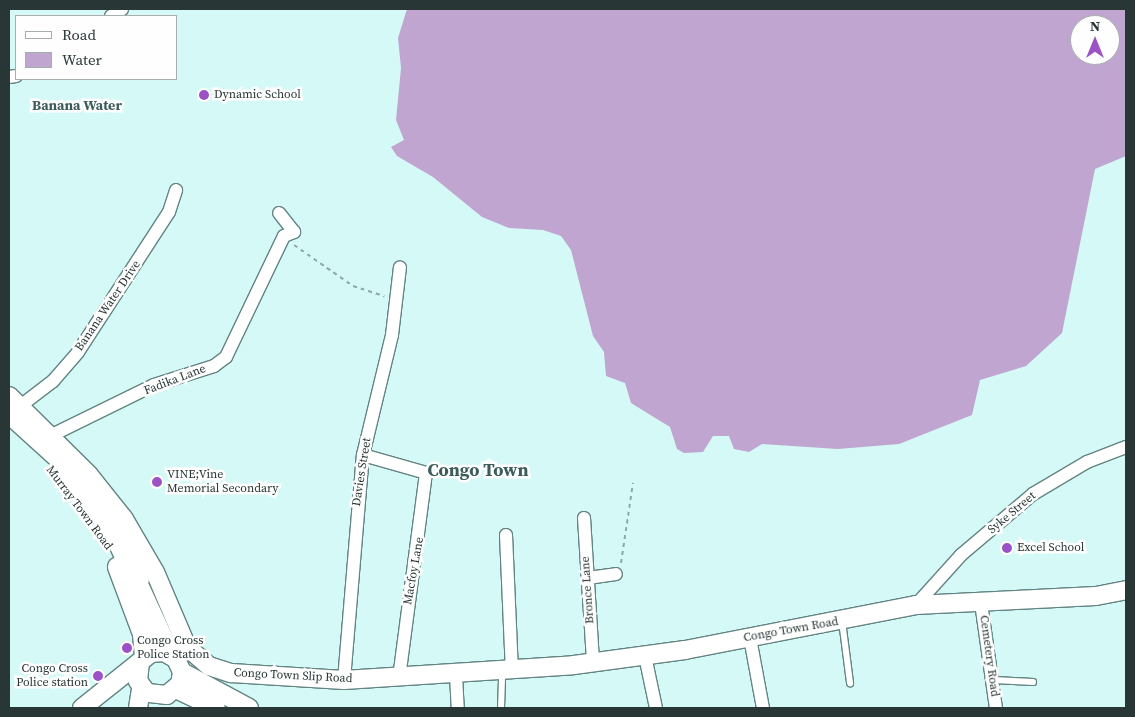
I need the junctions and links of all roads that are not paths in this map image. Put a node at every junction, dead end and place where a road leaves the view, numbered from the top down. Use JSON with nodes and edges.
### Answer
{"nodes":[{"id":1,"x":176,"y":190,"type":"dead end"},
{"id":2,"x":279,"y":213,"type":"dead end"},
{"id":3,"x":400,"y":267,"type":"dead end"},
{"id":4,"x":12,"y":405,"type":"edge"},
{"id":5,"x":9,"y":430,"type":"edge"},
{"id":6,"x":50,"y":436,"type":"junction"},
{"id":7,"x":1126,"y":447,"type":"edge"},
{"id":8,"x":363,"y":455,"type":"junction"},
{"id":9,"x":87,"y":485,"type":"junction"},
{"id":10,"x":584,"y":518,"type":"dead end"},
{"id":11,"x":506,"y":535,"type":"dead end"},
{"id":12,"x":616,"y":574,"type":"road end"},
{"id":13,"x":588,"y":578,"type":"junction"},
{"id":14,"x":1126,"y":590,"type":"edge"},
{"id":15,"x":981,"y":603,"type":"junction"},
{"id":16,"x":916,"y":605,"type":"junction"},
{"id":17,"x":842,"y":621,"type":"junction"},
{"id":18,"x":750,"y":638,"type":"junction"},
{"id":19,"x":170,"y":654,"type":"junction"},
{"id":20,"x":645,"y":656,"type":"junction"},
{"id":21,"x":143,"y":659,"type":"junction"},
{"id":22,"x":593,"y":663,"type":"junction"},
{"id":23,"x":507,"y":671,"type":"junction"},
{"id":24,"x":456,"y":675,"type":"junction"},
{"id":25,"x":399,"y":678,"type":"junction"},
{"id":26,"x":344,"y":680,"type":"junction"},
{"id":27,"x":994,"y":680,"type":"junction"},
{"id":28,"x":134,"y":682,"type":"junction"},
{"id":29,"x":1033,"y":682,"type":"dead end"},
{"id":30,"x":850,"y":683,"type":"dead end"},
{"id":31,"x":168,"y":691,"type":"edge"},
{"id":32,"x":82,"y":708,"type":"edge"},
{"id":33,"x":138,"y":708,"type":"edge"},
{"id":34,"x":216,"y":708,"type":"edge"},
{"id":35,"x":249,"y":708,"type":"edge"},
{"id":36,"x":458,"y":708,"type":"edge"},
{"id":37,"x":502,"y":708,"type":"edge"},
{"id":38,"x":656,"y":708,"type":"edge"},
{"id":39,"x":763,"y":708,"type":"edge"},
{"id":40,"x":996,"y":708,"type":"edge"}],
"edges":[{"from":1,"to":4,"type":"street","name":"Banana Water Drive"},
{"from":2,"to":6,"type":"street","name":"Fadika Lane"},
{"from":3,"to":8,"type":"street","name":"Davies Street"},
{"from":4,"to":6,"type":"main road","name":"Congo Town Slip Road"},
{"from":4,"to":9,"type":"main road","name":"Murray Town Road"},
{"from":5,"to":21,"type":"main road","name":"Murray Town Road"},
{"from":6,"to":9,"type":"main road","name":"Congo Town Slip Road"},
{"from":7,"to":16,"type":"street","name":"Syke Street"},
{"from":8,"to":25,"type":"street","name":"Macfoy Lane"},
{"from":8,"to":26,"type":"street","name":"Davies Street"},
{"from":9,"to":19,"type":"main road","name":"Murray Town Road"},
{"from":9,"to":26,"type":"main road","name":"Congo Town Slip Road"},
{"from":10,"to":13,"type":"street","name":"Bronce Lane"},
{"from":11,"to":23,"type":"street"},
{"from":12,"to":13,"type":"street"},
{"from":13,"to":22,"type":"street","name":"Bronce Lane"},
{"from":14,"to":15,"type":"main road","name":"Congo Town Road"},
{"from":15,"to":16,"type":"main road","name":"Congo Town Road"},
{"from":15,"to":27,"type":"street","name":"Cemetery Road"},
{"from":16,"to":17,"type":"main road","name":"Congo Town Road"},
{"from":17,"to":18,"type":"main road","name":"Congo Town Road"},
{"from":17,"to":30,"type":"lane"},
{"from":18,"to":20,"type":"main road","name":"Congo Town Road"},
{"from":18,"to":39,"type":"street"},
{"from":19,"to":21,"type":"main road"},
{"from":19,"to":31,"type":"main road"},
{"from":20,"to":22,"type":"main road","name":"Congo Town Road"},
{"from":20,"to":38,"type":"street"},
{"from":21,"to":28,"type":"main road"},
{"from":22,"to":23,"type":"main road","name":"Congo Town Road"},
{"from":23,"to":24,"type":"main road","name":"Congo Town Road"},
{"from":23,"to":37,"type":"lane"},
{"from":24,"to":25,"type":"main road","name":"Congo Town Slip Road"},
{"from":24,"to":36,"type":"street"},
{"from":25,"to":26,"type":"main road","name":"Congo Town Slip Road"},
{"from":27,"to":29,"type":"lane"},
{"from":27,"to":40,"type":"street","name":"Cemetery Road"},
{"from":28,"to":31,"type":"main road"},
{"from":28,"to":32,"type":"main road"},
{"from":28,"to":33,"type":"main road"},
{"from":31,"to":34,"type":"main road"},
{"from":31,"to":35,"type":"main road"}]}
